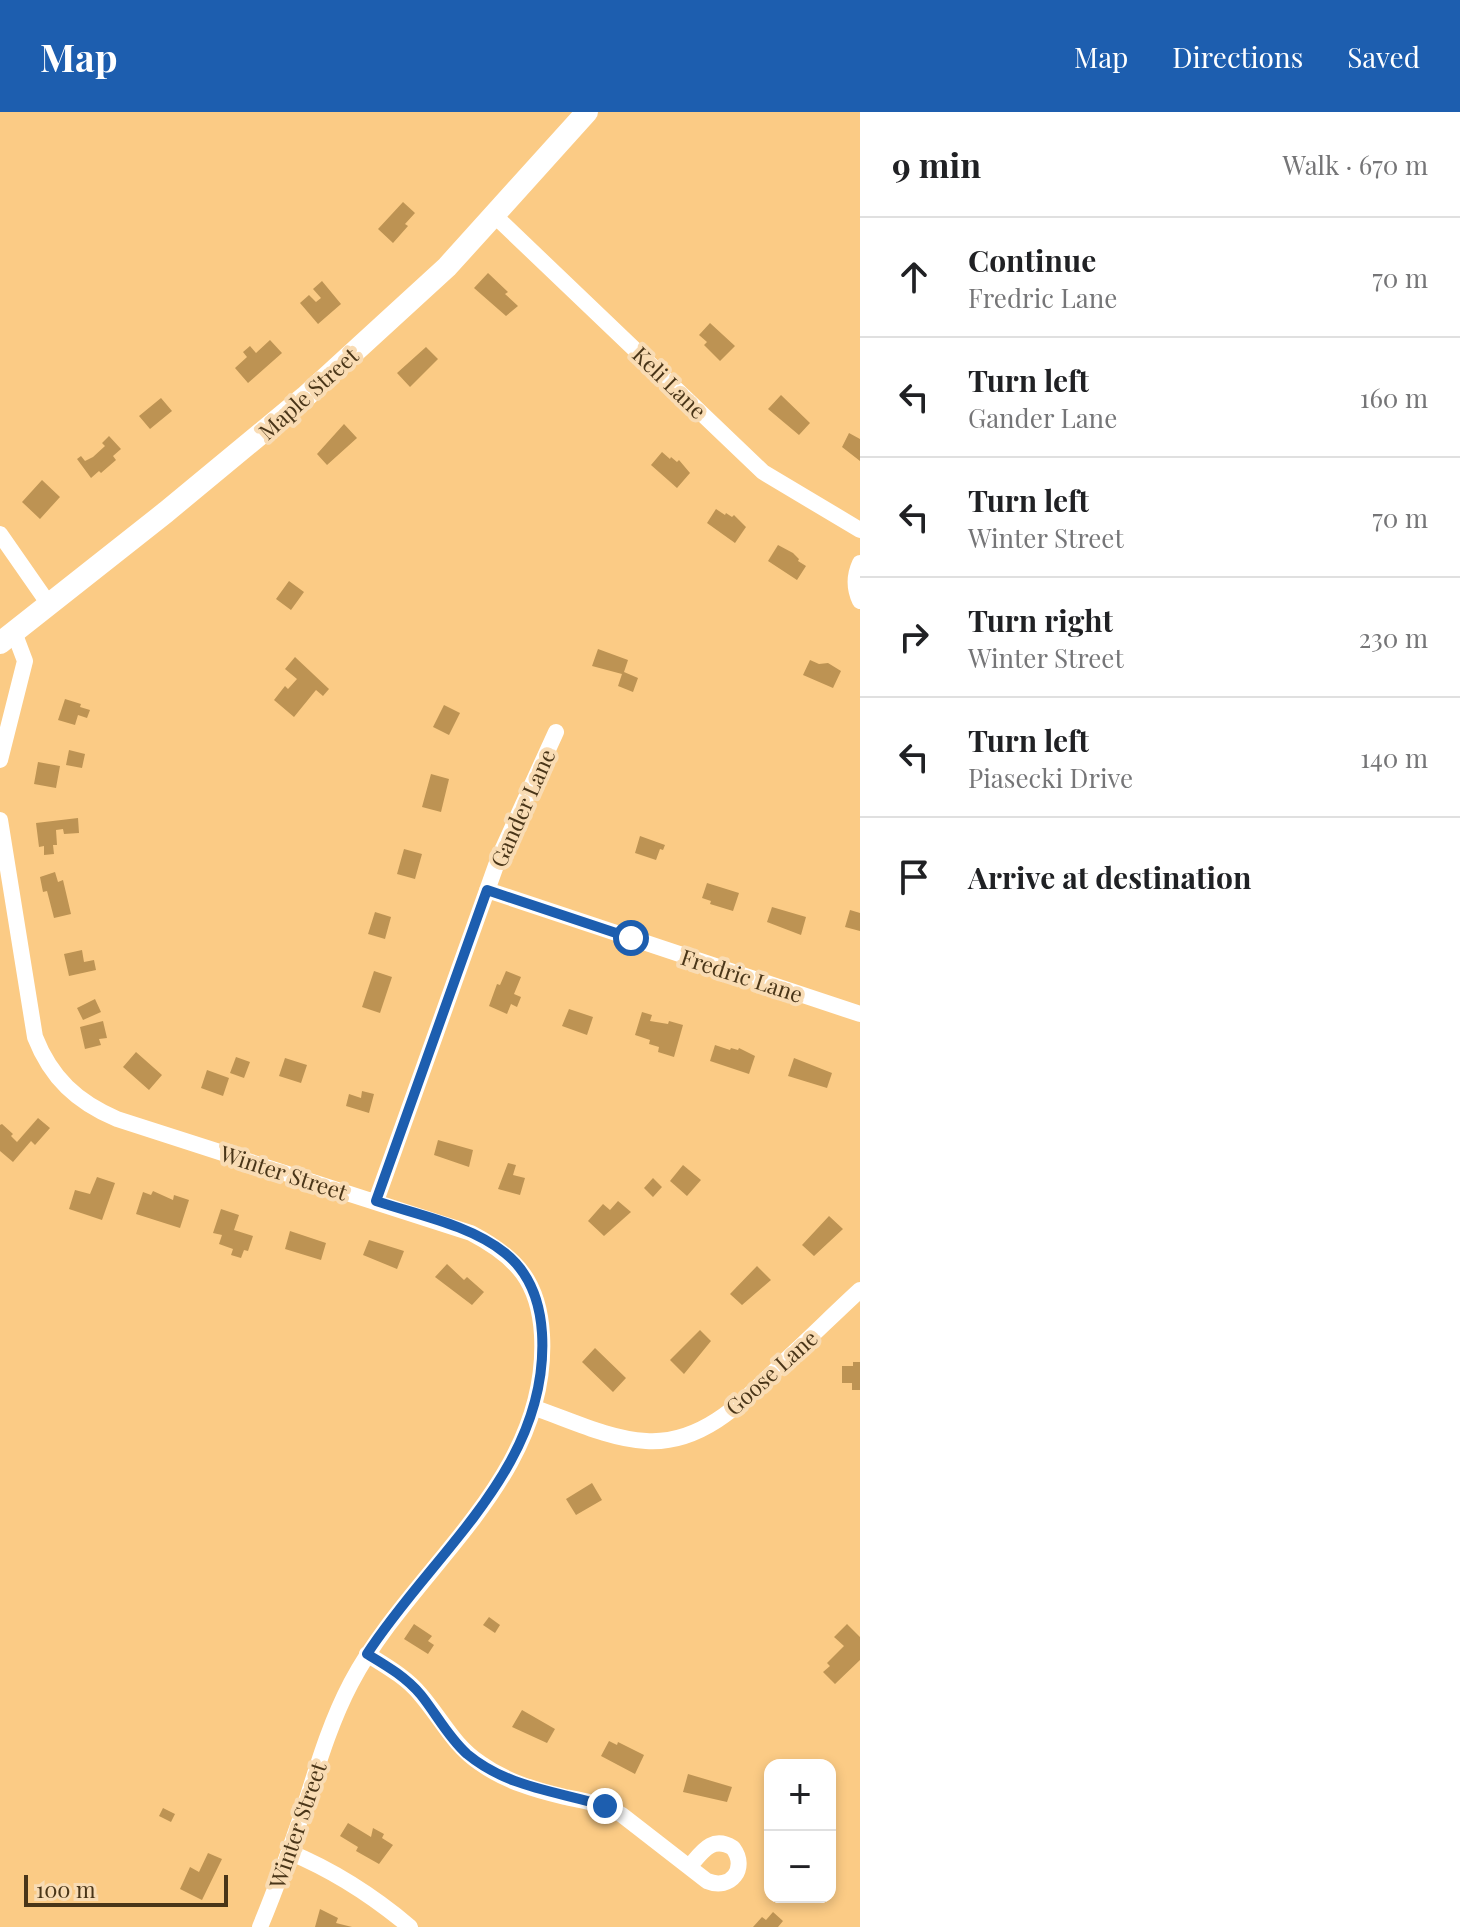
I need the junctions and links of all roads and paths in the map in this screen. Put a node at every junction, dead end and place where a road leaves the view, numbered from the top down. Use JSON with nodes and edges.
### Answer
{"nodes":[{"id":1,"x":587,"y":112,"type":"edge"},
{"id":2,"x":494,"y":215,"type":"junction"},
{"id":3,"x":860,"y":530,"type":"edge"},
{"id":4,"x":0,"y":534,"type":"edge"},
{"id":5,"x":860,"y":563,"type":"edge"},
{"id":6,"x":860,"y":601,"type":"edge"},
{"id":7,"x":48,"y":603,"type":"junction"},
{"id":8,"x":7,"y":638,"type":"edge"},
{"id":9,"x":556,"y":732,"type":"dead end"},
{"id":10,"x":0,"y":760,"type":"edge"},
{"id":11,"x":0,"y":820,"type":"edge"},
{"id":12,"x":5,"y":887,"type":"edge"},
{"id":13,"x":487,"y":890,"type":"junction"},
{"id":14,"x":860,"y":1014,"type":"edge"},
{"id":15,"x":376,"y":1201,"type":"junction"},
{"id":16,"x":860,"y":1290,"type":"edge"},
{"id":17,"x":535,"y":1408,"type":"junction"},
{"id":18,"x":367,"y":1654,"type":"junction"},
{"id":19,"x":289,"y":1852,"type":"junction"},
{"id":20,"x":689,"y":1867,"type":"dead end"},
{"id":21,"x":260,"y":1927,"type":"edge"},
{"id":22,"x":410,"y":1927,"type":"edge"}],
"edges":[{"from":1,"to":2,"type":"street","name":"Maple Street"},
{"from":2,"to":3,"type":"street","name":"Keli Lane"},
{"from":2,"to":7,"type":"street","name":"Maple Street"},
{"from":4,"to":7,"type":"street"},
{"from":5,"to":6,"type":"street"},
{"from":7,"to":8,"type":"street","name":"Maple Street"},
{"from":8,"to":10,"type":"street"},
{"from":9,"to":13,"type":"street","name":"Gander Lane"},
{"from":11,"to":12,"type":"street","name":"Winter Street"},
{"from":12,"to":15,"type":"street","name":"Winter Street"},
{"from":13,"to":14,"type":"street","name":"Fredric Lane"},
{"from":13,"to":15,"type":"street","name":"Gander Lane"},
{"from":15,"to":17,"type":"street","name":"Winter Street"},
{"from":16,"to":17,"type":"street","name":"Goose Lane"},
{"from":17,"to":18,"type":"street","name":"Winter Street"},
{"from":18,"to":19,"type":"street","name":"Winter Street"},
{"from":18,"to":20,"type":"street"},
{"from":19,"to":21,"type":"street","name":"Winter Street"},
{"from":19,"to":22,"type":"street"}]}
